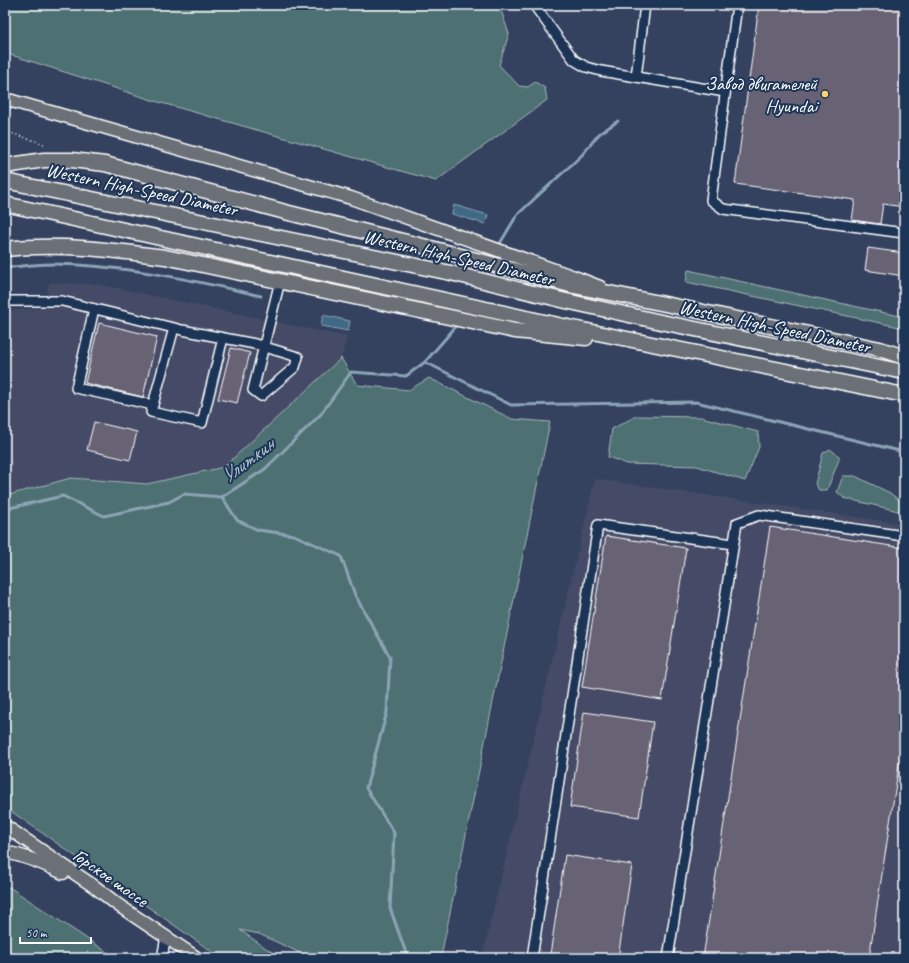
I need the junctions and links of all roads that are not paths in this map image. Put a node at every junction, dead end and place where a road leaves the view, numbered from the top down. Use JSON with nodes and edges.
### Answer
{"nodes":[{"id":1,"x":534,"y":5,"type":"edge"},
{"id":2,"x":645,"y":5,"type":"edge"},
{"id":3,"x":737,"y":5,"type":"edge"},
{"id":4,"x":636,"y":77,"type":"junction"},
{"id":5,"x":725,"y":92,"type":"junction"},
{"id":6,"x":5,"y":99,"type":"edge"},
{"id":7,"x":5,"y":166,"type":"edge"},
{"id":8,"x":5,"y":181,"type":"edge"},
{"id":9,"x":5,"y":204,"type":"edge"},
{"id":10,"x":904,"y":233,"type":"edge"},
{"id":11,"x":5,"y":248,"type":"edge"},
{"id":12,"x":280,"y":281,"type":"junction"},
{"id":13,"x":618,"y":295,"type":"junction"},
{"id":14,"x":5,"y":301,"type":"edge"},
{"id":15,"x":94,"y":309,"type":"junction"},
{"id":16,"x":174,"y":328,"type":"junction"},
{"id":17,"x":223,"y":338,"type":"junction"},
{"id":18,"x":657,"y":345,"type":"junction"},
{"id":19,"x":264,"y":348,"type":"junction"},
{"id":20,"x":904,"y":356,"type":"edge"},
{"id":21,"x":904,"y":372,"type":"edge"},
{"id":22,"x":904,"y":395,"type":"edge"},
{"id":23,"x":153,"y":405,"type":"junction"},
{"id":24,"x":904,"y":536,"type":"edge"},
{"id":25,"x":734,"y":544,"type":"junction"},
{"id":26,"x":5,"y":826,"type":"edge"},
{"id":27,"x":5,"y":852,"type":"edge"},
{"id":28,"x":118,"y":905,"type":"junction"},
{"id":29,"x":166,"y":937,"type":"junction"},
{"id":30,"x":162,"y":958,"type":"edge"},
{"id":31,"x":197,"y":958,"type":"edge"},
{"id":32,"x":532,"y":958,"type":"edge"},
{"id":33,"x":668,"y":958,"type":"edge"}],
"edges":[{"from":1,"to":4,"type":"street"},
{"from":2,"to":4,"type":"street"},
{"from":3,"to":5,"type":"street"},
{"from":4,"to":5,"type":"street"},
{"from":5,"to":10,"type":"street"},
{"from":6,"to":13,"type":"main road"},
{"from":7,"to":13,"type":"highway"},
{"from":8,"to":21,"type":"highway","name":"Western High-Speed Diameter"},
{"from":9,"to":18,"type":"highway"},
{"from":11,"to":12,"type":"highway"},
{"from":12,"to":18,"type":"highway"},
{"from":12,"to":19,"type":"street"},
{"from":13,"to":20,"type":"highway"},
{"from":14,"to":15,"type":"street"},
{"from":15,"to":16,"type":"street"},
{"from":15,"to":23,"type":"street"},
{"from":16,"to":17,"type":"street"},
{"from":16,"to":23,"type":"street"},
{"from":17,"to":19,"type":"street"},
{"from":17,"to":23,"type":"street"},
{"from":18,"to":22,"type":"highway"},
{"from":19,"to":19,"type":"street"},
{"from":24,"to":25,"type":"street"},
{"from":25,"to":32,"type":"street"},
{"from":25,"to":33,"type":"street"},
{"from":26,"to":28,"type":"main road","name":"Горское шоссе"},
{"from":27,"to":28,"type":"main road"},
{"from":28,"to":29,"type":"main road","name":"Горское шоссе"},
{"from":29,"to":30,"type":"street"},
{"from":29,"to":31,"type":"main road","name":"Горское шоссе"}]}
